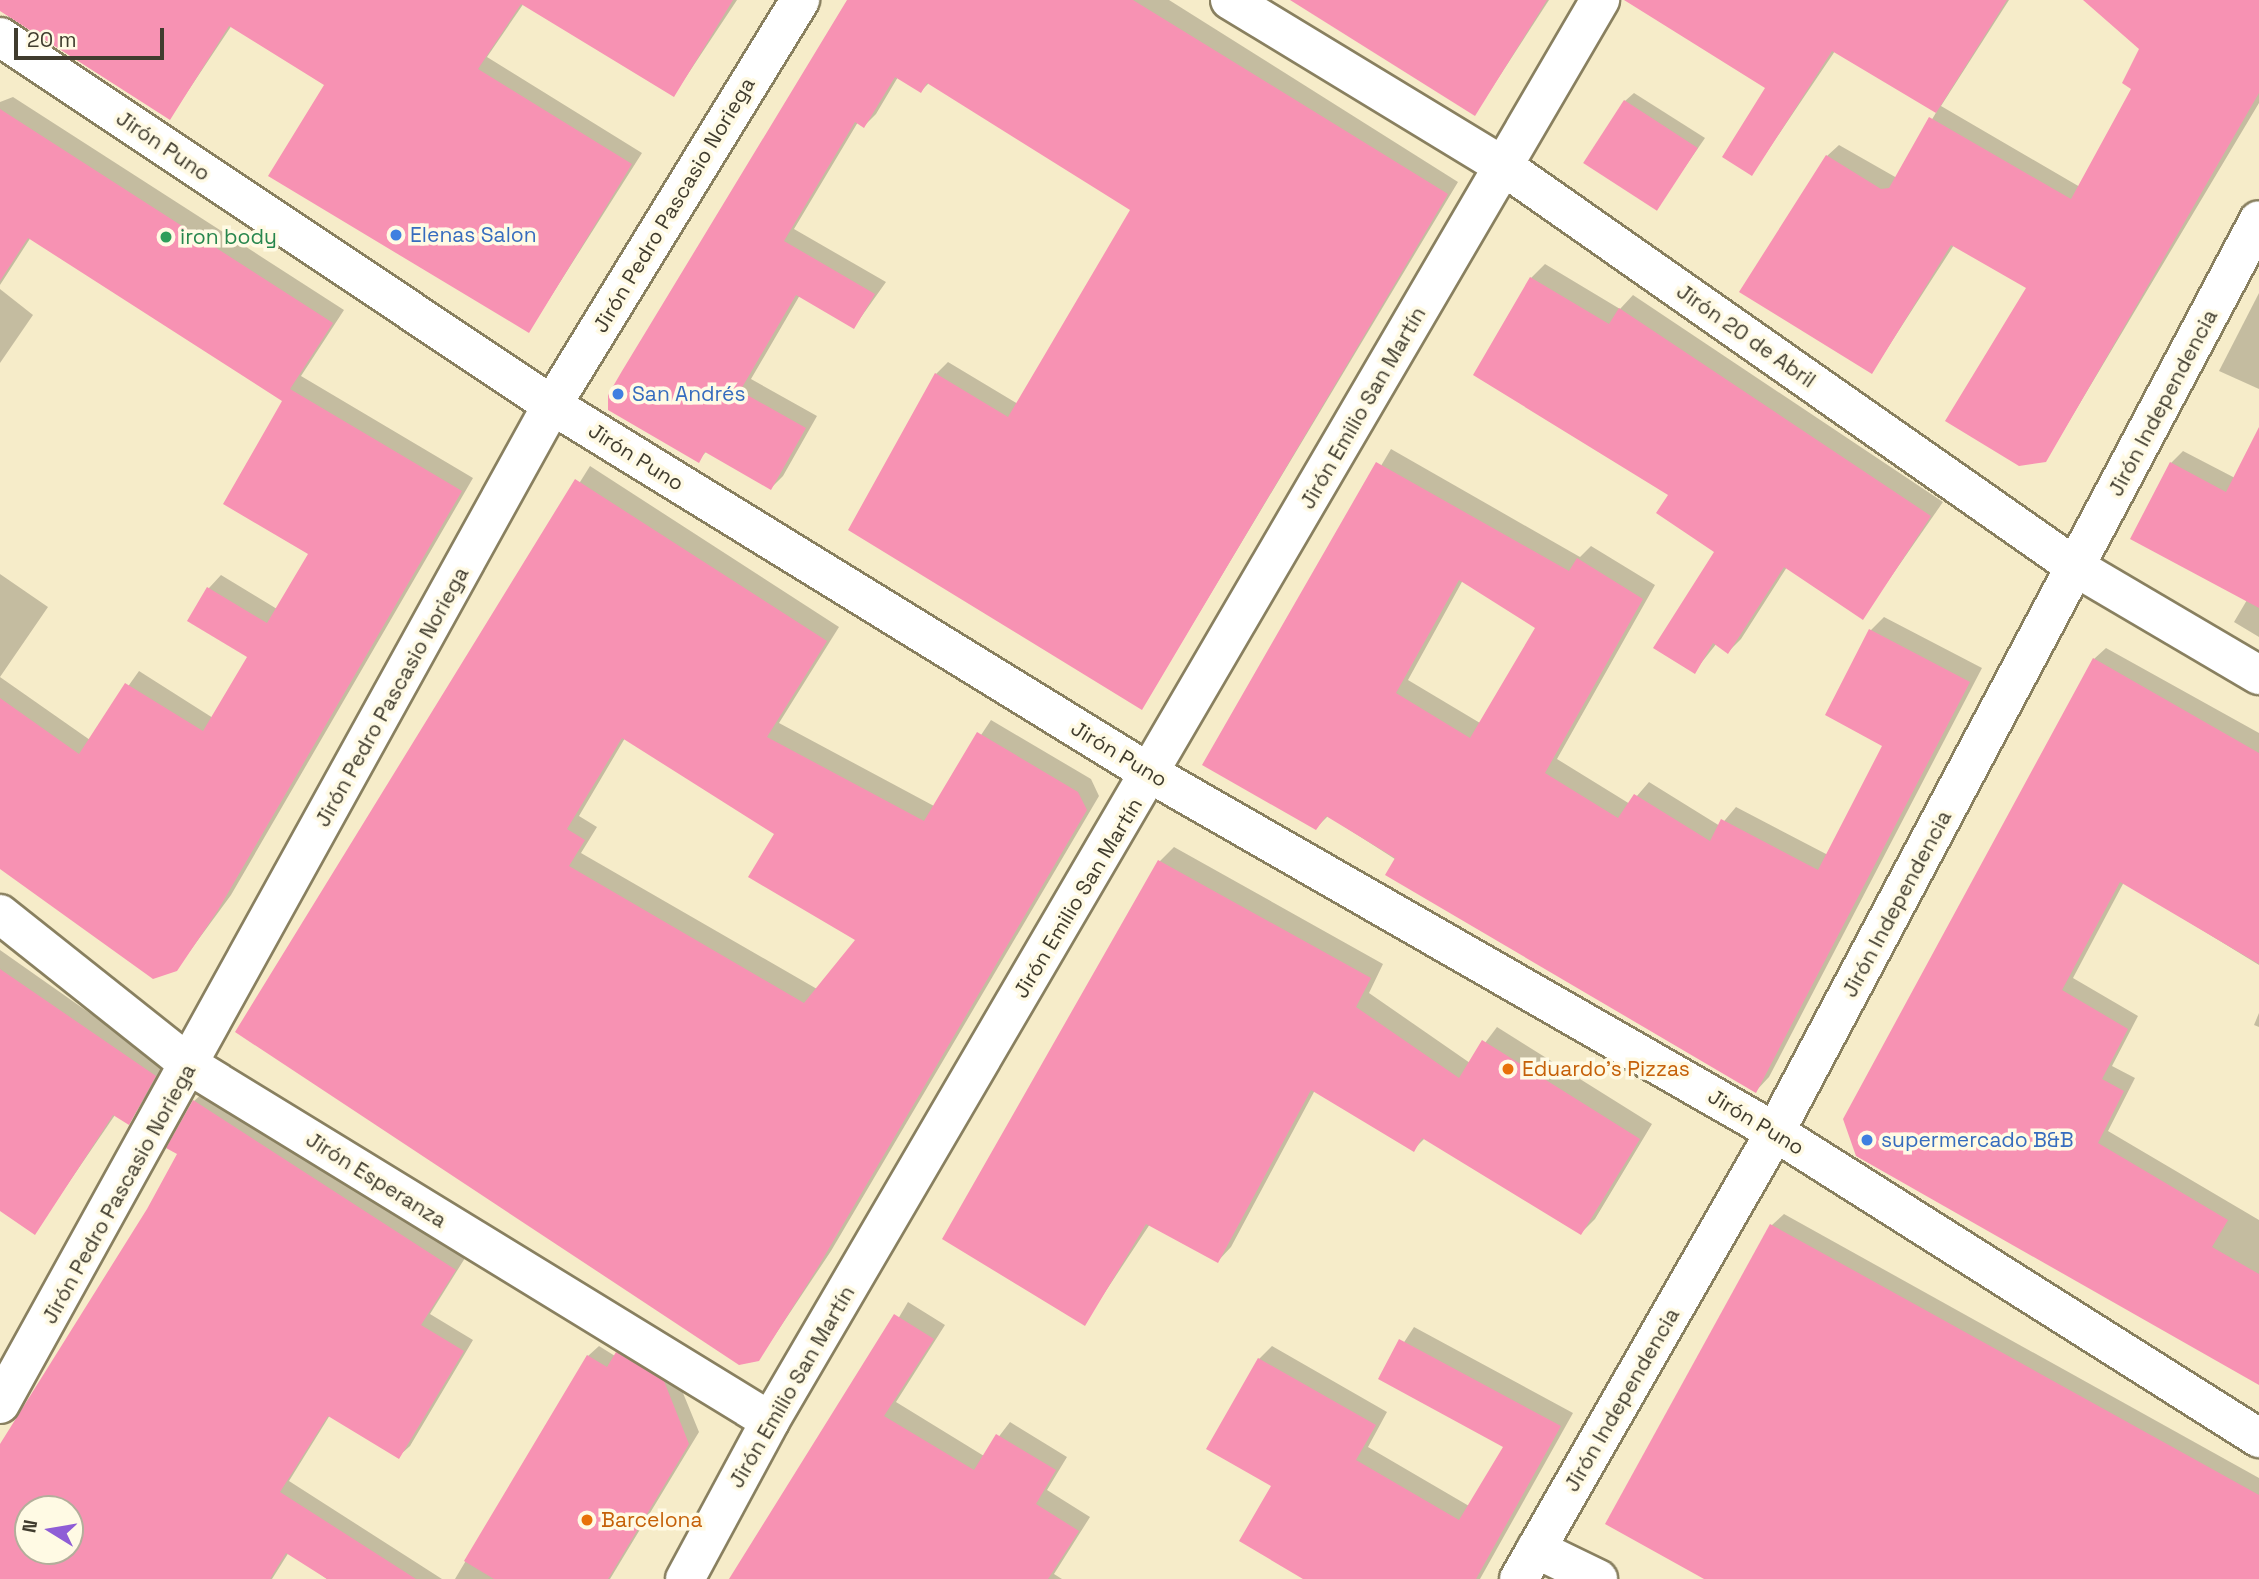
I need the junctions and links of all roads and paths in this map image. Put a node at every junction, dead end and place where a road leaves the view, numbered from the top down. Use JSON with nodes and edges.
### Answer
{"nodes":[{"id":1,"x":800,"y":0,"type":"edge"},
{"id":2,"x":1230,"y":0,"type":"edge"},
{"id":3,"x":1600,"y":0,"type":"edge"},
{"id":4,"x":0,"y":37,"type":"edge"},
{"id":5,"x":1503,"y":166,"type":"junction"},
{"id":6,"x":2259,"y":220,"type":"edge"},
{"id":7,"x":552,"y":405,"type":"junction"},
{"id":8,"x":2077,"y":568,"type":"junction"},
{"id":9,"x":2259,"y":675,"type":"edge"},
{"id":10,"x":1151,"y":774,"type":"junction"},
{"id":11,"x":0,"y":914,"type":"edge"},
{"id":12,"x":191,"y":1066,"type":"junction"},
{"id":13,"x":1775,"y":1132,"type":"junction"},
{"id":14,"x":0,"y":1404,"type":"edge"},
{"id":15,"x":770,"y":1421,"type":"junction"},
{"id":16,"x":2259,"y":1438,"type":"edge"},
{"id":17,"x":1528,"y":1564,"type":"edge"},
{"id":18,"x":685,"y":1579,"type":"edge"},
{"id":19,"x":1598,"y":1579,"type":"edge"}],
"edges":[{"from":1,"to":7,"type":"street","name":"Jirón Pedro Pascasio Noriega"},
{"from":2,"to":5,"type":"street","name":"Jirón 20 de Abril"},
{"from":3,"to":5,"type":"street","name":"Jirón Emilio San Martín"},
{"from":4,"to":7,"type":"street","name":"Jirón Puno"},
{"from":5,"to":8,"type":"street","name":"Jirón 20 de Abril"},
{"from":5,"to":10,"type":"street","name":"Jirón Emilio San Martín"},
{"from":6,"to":8,"type":"street","name":"Jirón Independencia"},
{"from":7,"to":10,"type":"street","name":"Jirón Puno"},
{"from":7,"to":12,"type":"street","name":"Jirón Pedro Pascasio Noriega"},
{"from":8,"to":9,"type":"street","name":"Jirón 20 de Abril"},
{"from":8,"to":13,"type":"street","name":"Jirón Independencia"},
{"from":10,"to":13,"type":"street","name":"Jirón Puno"},
{"from":10,"to":15,"type":"street","name":"Jirón Emilio San Martín"},
{"from":11,"to":12,"type":"street","name":"Jirón Esperanza"},
{"from":12,"to":14,"type":"street","name":"Jirón Pedro Pascasio Noriega"},
{"from":12,"to":15,"type":"street","name":"Jirón Esperanza"},
{"from":13,"to":16,"type":"street","name":"Jirón Puno"},
{"from":13,"to":17,"type":"street","name":"Jirón Independencia"},
{"from":15,"to":18,"type":"street","name":"Jirón Emilio San Martín"},
{"from":17,"to":19,"type":"street"}]}
